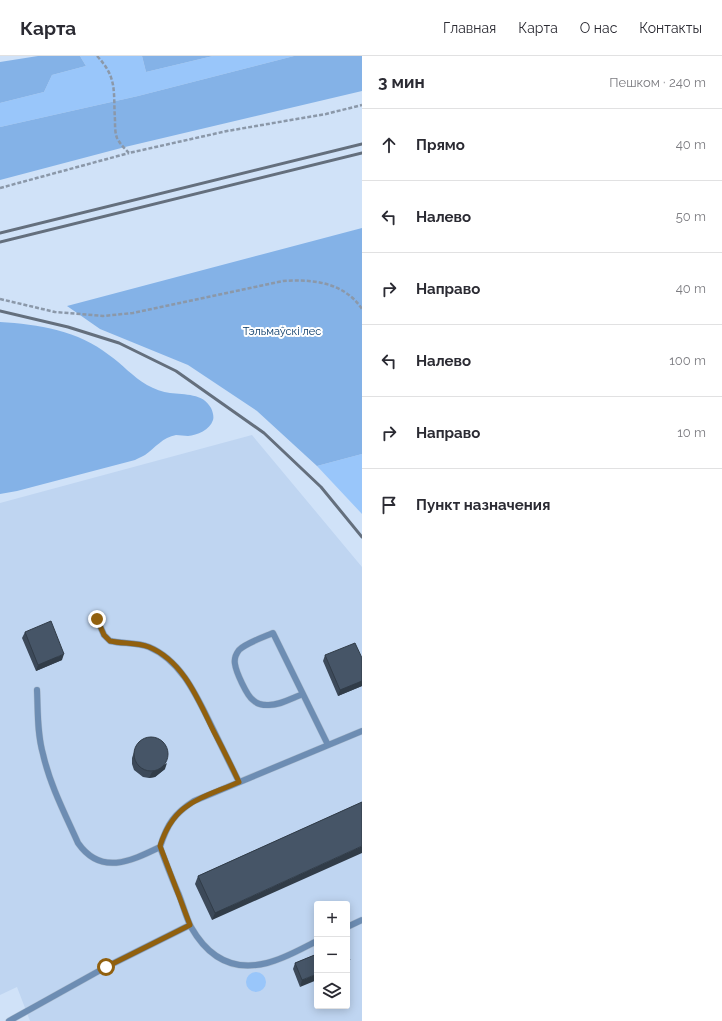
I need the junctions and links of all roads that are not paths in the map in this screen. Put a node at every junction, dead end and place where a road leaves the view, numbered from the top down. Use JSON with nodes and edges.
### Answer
{"nodes":[{"id":1,"x":97,"y":619,"type":"dead end"},
{"id":2,"x":37,"y":690,"type":"dead end"},
{"id":3,"x":302,"y":694,"type":"junction"},
{"id":4,"x":362,"y":731,"type":"edge"},
{"id":5,"x":328,"y":745,"type":"junction"},
{"id":6,"x":239,"y":782,"type":"junction"},
{"id":7,"x":160,"y":846,"type":"junction"},
{"id":8,"x":362,"y":920,"type":"edge"},
{"id":9,"x":190,"y":925,"type":"junction"},
{"id":10,"x":350,"y":926,"type":"edge"},
{"id":11,"x":314,"y":942,"type":"edge"},
{"id":12,"x":9,"y":1021,"type":"edge"}],
"edges":[{"from":1,"to":6,"type":"lane"},
{"from":2,"to":7,"type":"lane"},
{"from":3,"to":3,"type":"lane"},
{"from":3,"to":5,"type":"lane"},
{"from":4,"to":5,"type":"lane"},
{"from":5,"to":6,"type":"lane"},
{"from":6,"to":7,"type":"lane"},
{"from":7,"to":9,"type":"lane"},
{"from":8,"to":10,"type":"lane"},
{"from":9,"to":11,"type":"lane"},
{"from":9,"to":12,"type":"lane"}]}
